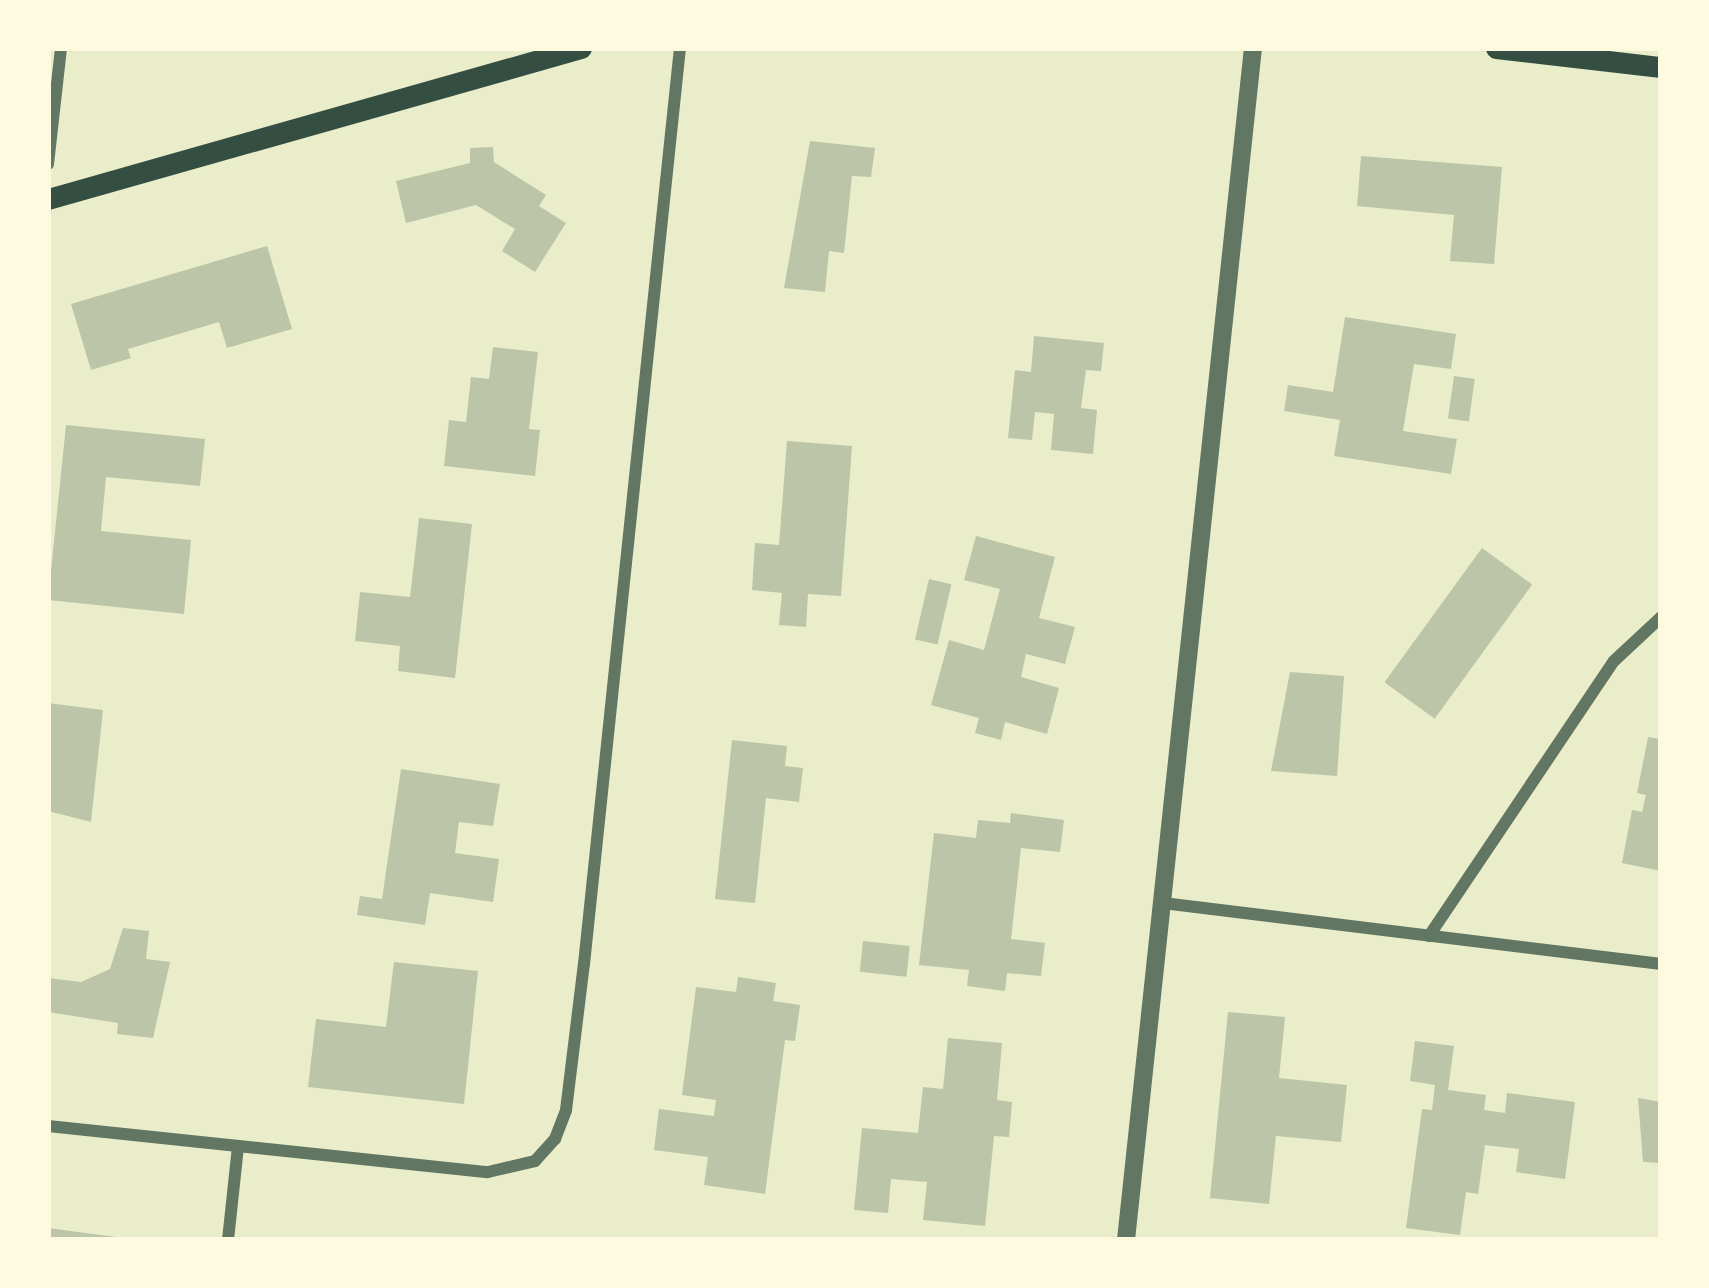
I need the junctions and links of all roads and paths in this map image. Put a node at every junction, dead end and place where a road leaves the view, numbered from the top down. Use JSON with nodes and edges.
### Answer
{"nodes":[{"id":1,"x":61,"y":48,"type":"edge"},
{"id":2,"x":581,"y":48,"type":"edge"},
{"id":3,"x":680,"y":48,"type":"edge"},
{"id":4,"x":1253,"y":48,"type":"edge"},
{"id":5,"x":1496,"y":48,"type":"edge"},
{"id":6,"x":1661,"y":67,"type":"edge"},
{"id":7,"x":48,"y":164,"type":"edge"},
{"id":8,"x":48,"y":199,"type":"edge"},
{"id":9,"x":1661,"y":617,"type":"edge"},
{"id":10,"x":1162,"y":903,"type":"junction"},
{"id":11,"x":1429,"y":936,"type":"junction"},
{"id":12,"x":1661,"y":964,"type":"edge"},
{"id":13,"x":48,"y":1126,"type":"edge"},
{"id":14,"x":238,"y":1147,"type":"junction"},
{"id":15,"x":228,"y":1240,"type":"edge"},
{"id":16,"x":1126,"y":1240,"type":"edge"}],
"edges":[{"from":1,"to":7,"type":"street"},
{"from":2,"to":8,"type":"main road"},
{"from":3,"to":14,"type":"street"},
{"from":4,"to":10,"type":"street"},
{"from":5,"to":6,"type":"main road"},
{"from":9,"to":11,"type":"street"},
{"from":10,"to":11,"type":"street"},
{"from":10,"to":16,"type":"street"},
{"from":11,"to":12,"type":"street"},
{"from":13,"to":14,"type":"street"},
{"from":14,"to":15,"type":"street"}]}
